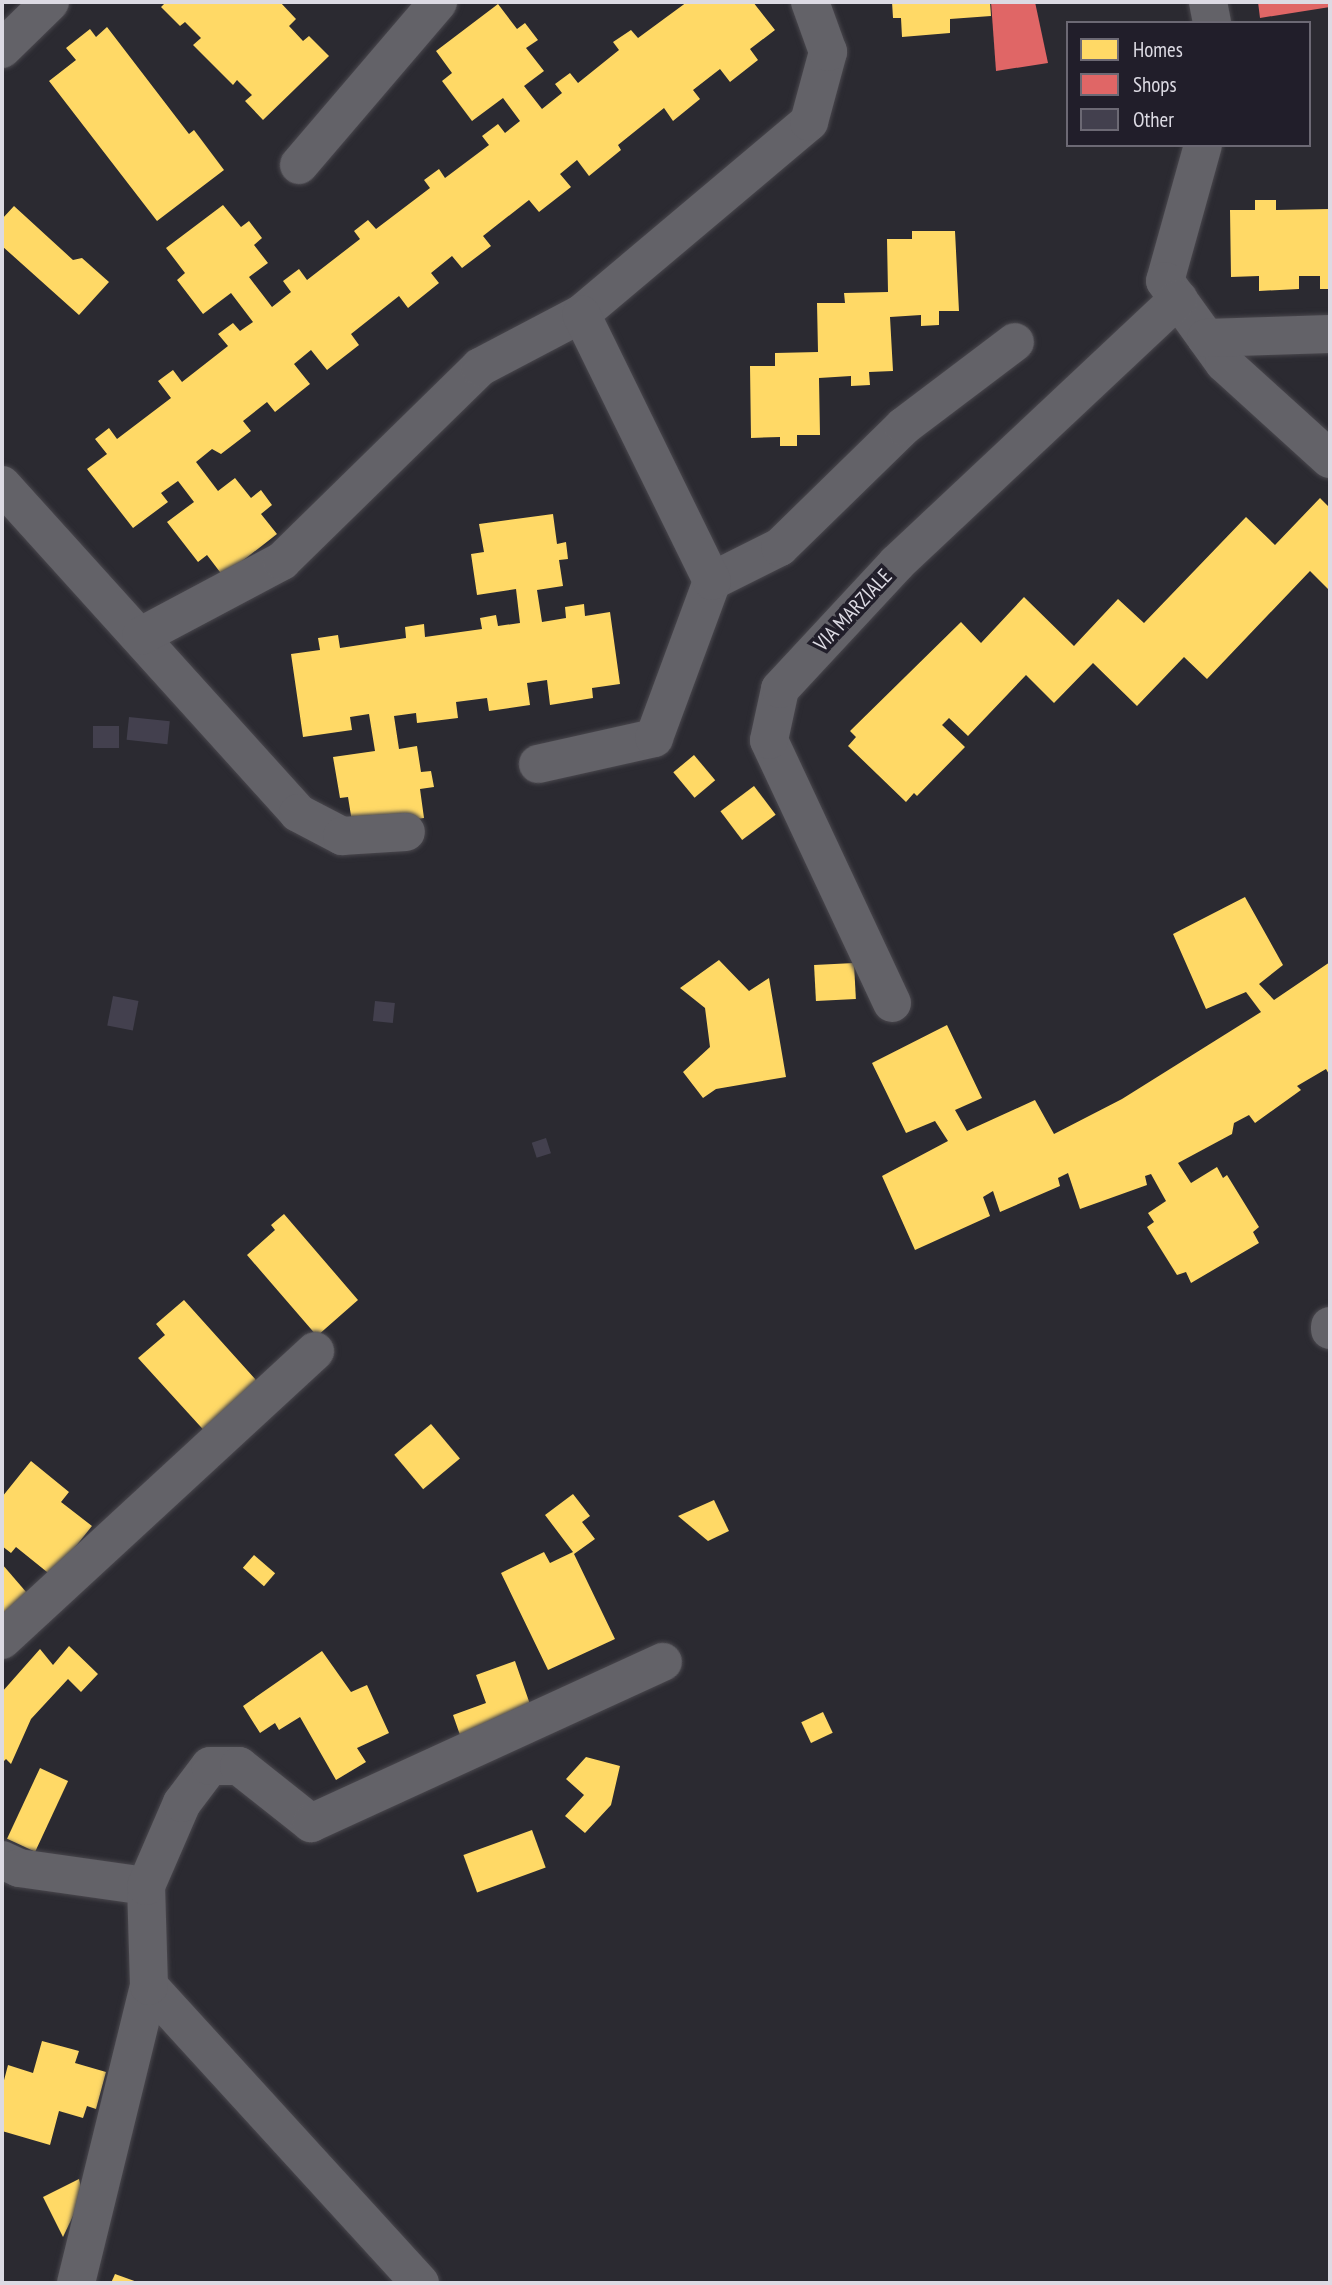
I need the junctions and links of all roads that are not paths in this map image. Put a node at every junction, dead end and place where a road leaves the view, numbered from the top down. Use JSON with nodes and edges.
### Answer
{"nodes":[{"id":1,"x":50,"y":2,"type":"edge"},
{"id":2,"x":438,"y":2,"type":"edge"},
{"id":3,"x":810,"y":2,"type":"edge"},
{"id":4,"x":1208,"y":2,"type":"edge"},
{"id":5,"x":1212,"y":21,"type":"edge"},
{"id":6,"x":2,"y":50,"type":"edge"},
{"id":7,"x":1202,"y":147,"type":"edge"},
{"id":8,"x":299,"y":165,"type":"dead end"},
{"id":9,"x":1178,"y":299,"type":"junction"},
{"id":10,"x":581,"y":314,"type":"junction"},
{"id":11,"x":1330,"y":334,"type":"edge"},
{"id":12,"x":1206,"y":338,"type":"junction"},
{"id":13,"x":1015,"y":342,"type":"dead end"},
{"id":14,"x":1330,"y":459,"type":"edge"},
{"id":15,"x":2,"y":485,"type":"edge"},
{"id":16,"x":712,"y":581,"type":"junction"},
{"id":17,"x":141,"y":636,"type":"junction"},
{"id":18,"x":538,"y":764,"type":"dead end"},
{"id":19,"x":406,"y":832,"type":"dead end"},
{"id":20,"x":892,"y":1003,"type":"dead end"},
{"id":21,"x":316,"y":1351,"type":"dead end"},
{"id":22,"x":2,"y":1640,"type":"edge"},
{"id":23,"x":663,"y":1662,"type":"dead end"},
{"id":24,"x":2,"y":1860,"type":"edge"},
{"id":25,"x":146,"y":1886,"type":"junction"},
{"id":26,"x":149,"y":1986,"type":"junction"},
{"id":27,"x":76,"y":2283,"type":"edge"},
{"id":28,"x":420,"y":2283,"type":"edge"}],
"edges":[{"from":1,"to":6,"type":"street"},
{"from":2,"to":8,"type":"street"},
{"from":3,"to":10,"type":"street"},
{"from":4,"to":5,"type":"street"},
{"from":7,"to":9,"type":"street"},
{"from":9,"to":12,"type":"street"},
{"from":9,"to":20,"type":"street","name":"VIA MARZIALE"},
{"from":10,"to":16,"type":"street"},
{"from":10,"to":17,"type":"street"},
{"from":11,"to":12,"type":"street"},
{"from":12,"to":14,"type":"street"},
{"from":13,"to":16,"type":"street"},
{"from":15,"to":17,"type":"street"},
{"from":16,"to":18,"type":"street"},
{"from":17,"to":19,"type":"street"},
{"from":21,"to":22,"type":"street"},
{"from":23,"to":25,"type":"street"},
{"from":24,"to":25,"type":"street"},
{"from":25,"to":26,"type":"street"},
{"from":26,"to":27,"type":"street"},
{"from":26,"to":28,"type":"street"}]}
